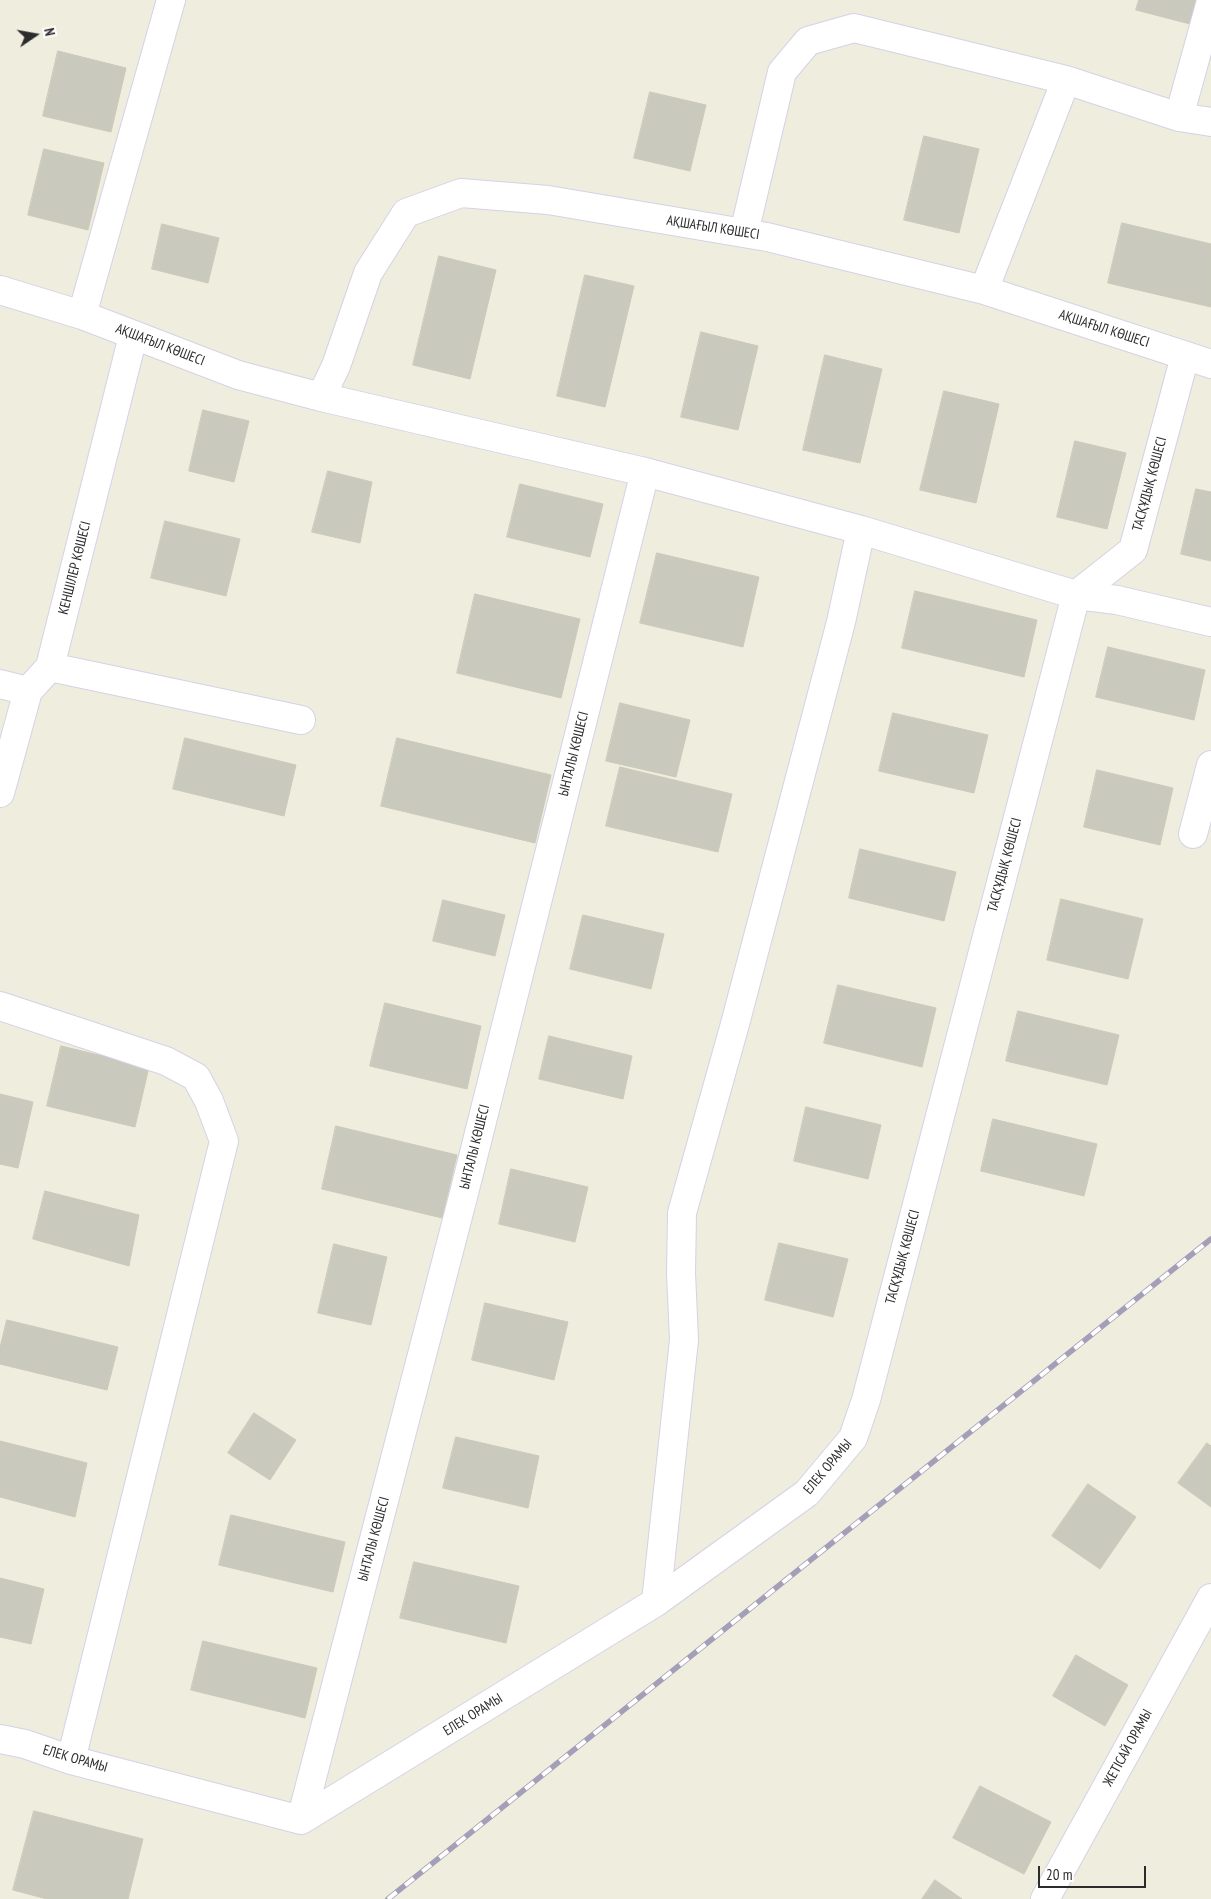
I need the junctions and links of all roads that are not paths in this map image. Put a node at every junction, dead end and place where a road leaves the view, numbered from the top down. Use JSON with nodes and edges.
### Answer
{"nodes":[{"id":1,"x":171,"y":0,"type":"edge"},
{"id":2,"x":1211,"y":1,"type":"edge"},
{"id":3,"x":1066,"y":80,"type":"junction"},
{"id":4,"x":1179,"y":117,"type":"junction"},
{"id":5,"x":1211,"y":122,"type":"edge"},
{"id":6,"x":744,"y":233,"type":"junction"},
{"id":7,"x":0,"y":290,"type":"edge"},
{"id":8,"x":984,"y":290,"type":"junction"},
{"id":9,"x":82,"y":314,"type":"junction"},
{"id":10,"x":133,"y":336,"type":"junction"},
{"id":11,"x":1185,"y":356,"type":"junction"},
{"id":12,"x":1211,"y":364,"type":"edge"},
{"id":13,"x":321,"y":398,"type":"junction"},
{"id":14,"x":645,"y":472,"type":"junction"},
{"id":15,"x":861,"y":530,"type":"junction"},
{"id":16,"x":1076,"y":594,"type":"junction"},
{"id":17,"x":1211,"y":622,"type":"edge"},
{"id":18,"x":50,"y":667,"type":"junction"},
{"id":19,"x":0,"y":684,"type":"edge"},
{"id":20,"x":28,"y":691,"type":"junction"},
{"id":21,"x":301,"y":720,"type":"dead end"},
{"id":22,"x":1211,"y":766,"type":"edge"},
{"id":23,"x":0,"y":793,"type":"edge"},
{"id":24,"x":1193,"y":834,"type":"dead end"},
{"id":25,"x":0,"y":1006,"type":"edge"},
{"id":26,"x":866,"y":1400,"type":"joint"},
{"id":27,"x":1211,"y":1598,"type":"edge"},
{"id":28,"x":656,"y":1602,"type":"junction"},
{"id":29,"x":0,"y":1738,"type":"edge"},
{"id":30,"x":71,"y":1760,"type":"junction"},
{"id":31,"x":302,"y":1820,"type":"junction"},
{"id":32,"x":1045,"y":1899,"type":"edge"}],
"edges":[{"from":1,"to":9,"type":"street"},
{"from":2,"to":4,"type":"street"},
{"from":3,"to":4,"type":"street"},
{"from":3,"to":6,"type":"street"},
{"from":3,"to":8,"type":"street"},
{"from":4,"to":5,"type":"street"},
{"from":6,"to":8,"type":"street","name":"АҚШАҒЫЛ КӨШЕСІ"},
{"from":6,"to":13,"type":"street","name":"АҚШАҒЫЛ КӨШЕСІ"},
{"from":7,"to":9,"type":"street","name":"АҚШАҒЫЛ КӨШЕСІ"},
{"from":8,"to":11,"type":"street","name":"АҚШАҒЫЛ КӨШЕСІ"},
{"from":9,"to":10,"type":"street","name":"АҚШАҒЫЛ КӨШЕСІ"},
{"from":10,"to":13,"type":"street","name":"АҚШАҒЫЛ КӨШЕСІ"},
{"from":10,"to":18,"type":"street","name":"КЕНШІЛЕР КӨШЕСІ"},
{"from":11,"to":12,"type":"street","name":"АҚШАҒЫЛ КӨШЕСІ"},
{"from":11,"to":16,"type":"street","name":"ТАСҚҰДЫҚ КӨШЕСІ"},
{"from":13,"to":14,"type":"street","name":"АҚШАҒЫЛ КӨШЕСІ"},
{"from":14,"to":15,"type":"street","name":"АҚШАҒЫЛ КӨШЕСІ"},
{"from":14,"to":31,"type":"street","name":"ЫНТАЛЫ КӨШЕСІ"},
{"from":15,"to":16,"type":"street","name":"АҚШАҒЫЛ КӨШЕСІ"},
{"from":15,"to":28,"type":"street"},
{"from":16,"to":17,"type":"street","name":"АҚШАҒЫЛ КӨШЕСІ"},
{"from":16,"to":26,"type":"street","name":"ТАСҚҰДЫҚ КӨШЕСІ"},
{"from":18,"to":20,"type":"street","name":"КЕНШІЛЕР КӨШЕСІ"},
{"from":18,"to":21,"type":"street"},
{"from":19,"to":20,"type":"street"},
{"from":20,"to":23,"type":"street","name":"КЕНШІЛЕР КӨШЕСІ"},
{"from":22,"to":24,"type":"street"},
{"from":25,"to":30,"type":"street"},
{"from":26,"to":28,"type":"street","name":"ЕЛЕК ОРАМЫ"},
{"from":27,"to":32,"type":"street","name":"ЖЕТІСАЙ ОРАМЫ"},
{"from":28,"to":31,"type":"street","name":"ЕЛЕК ОРАМЫ"},
{"from":29,"to":30,"type":"street","name":"ЕЛЕК ОРАМЫ"},
{"from":30,"to":31,"type":"street","name":"ЕЛЕК ОРАМЫ"}]}
